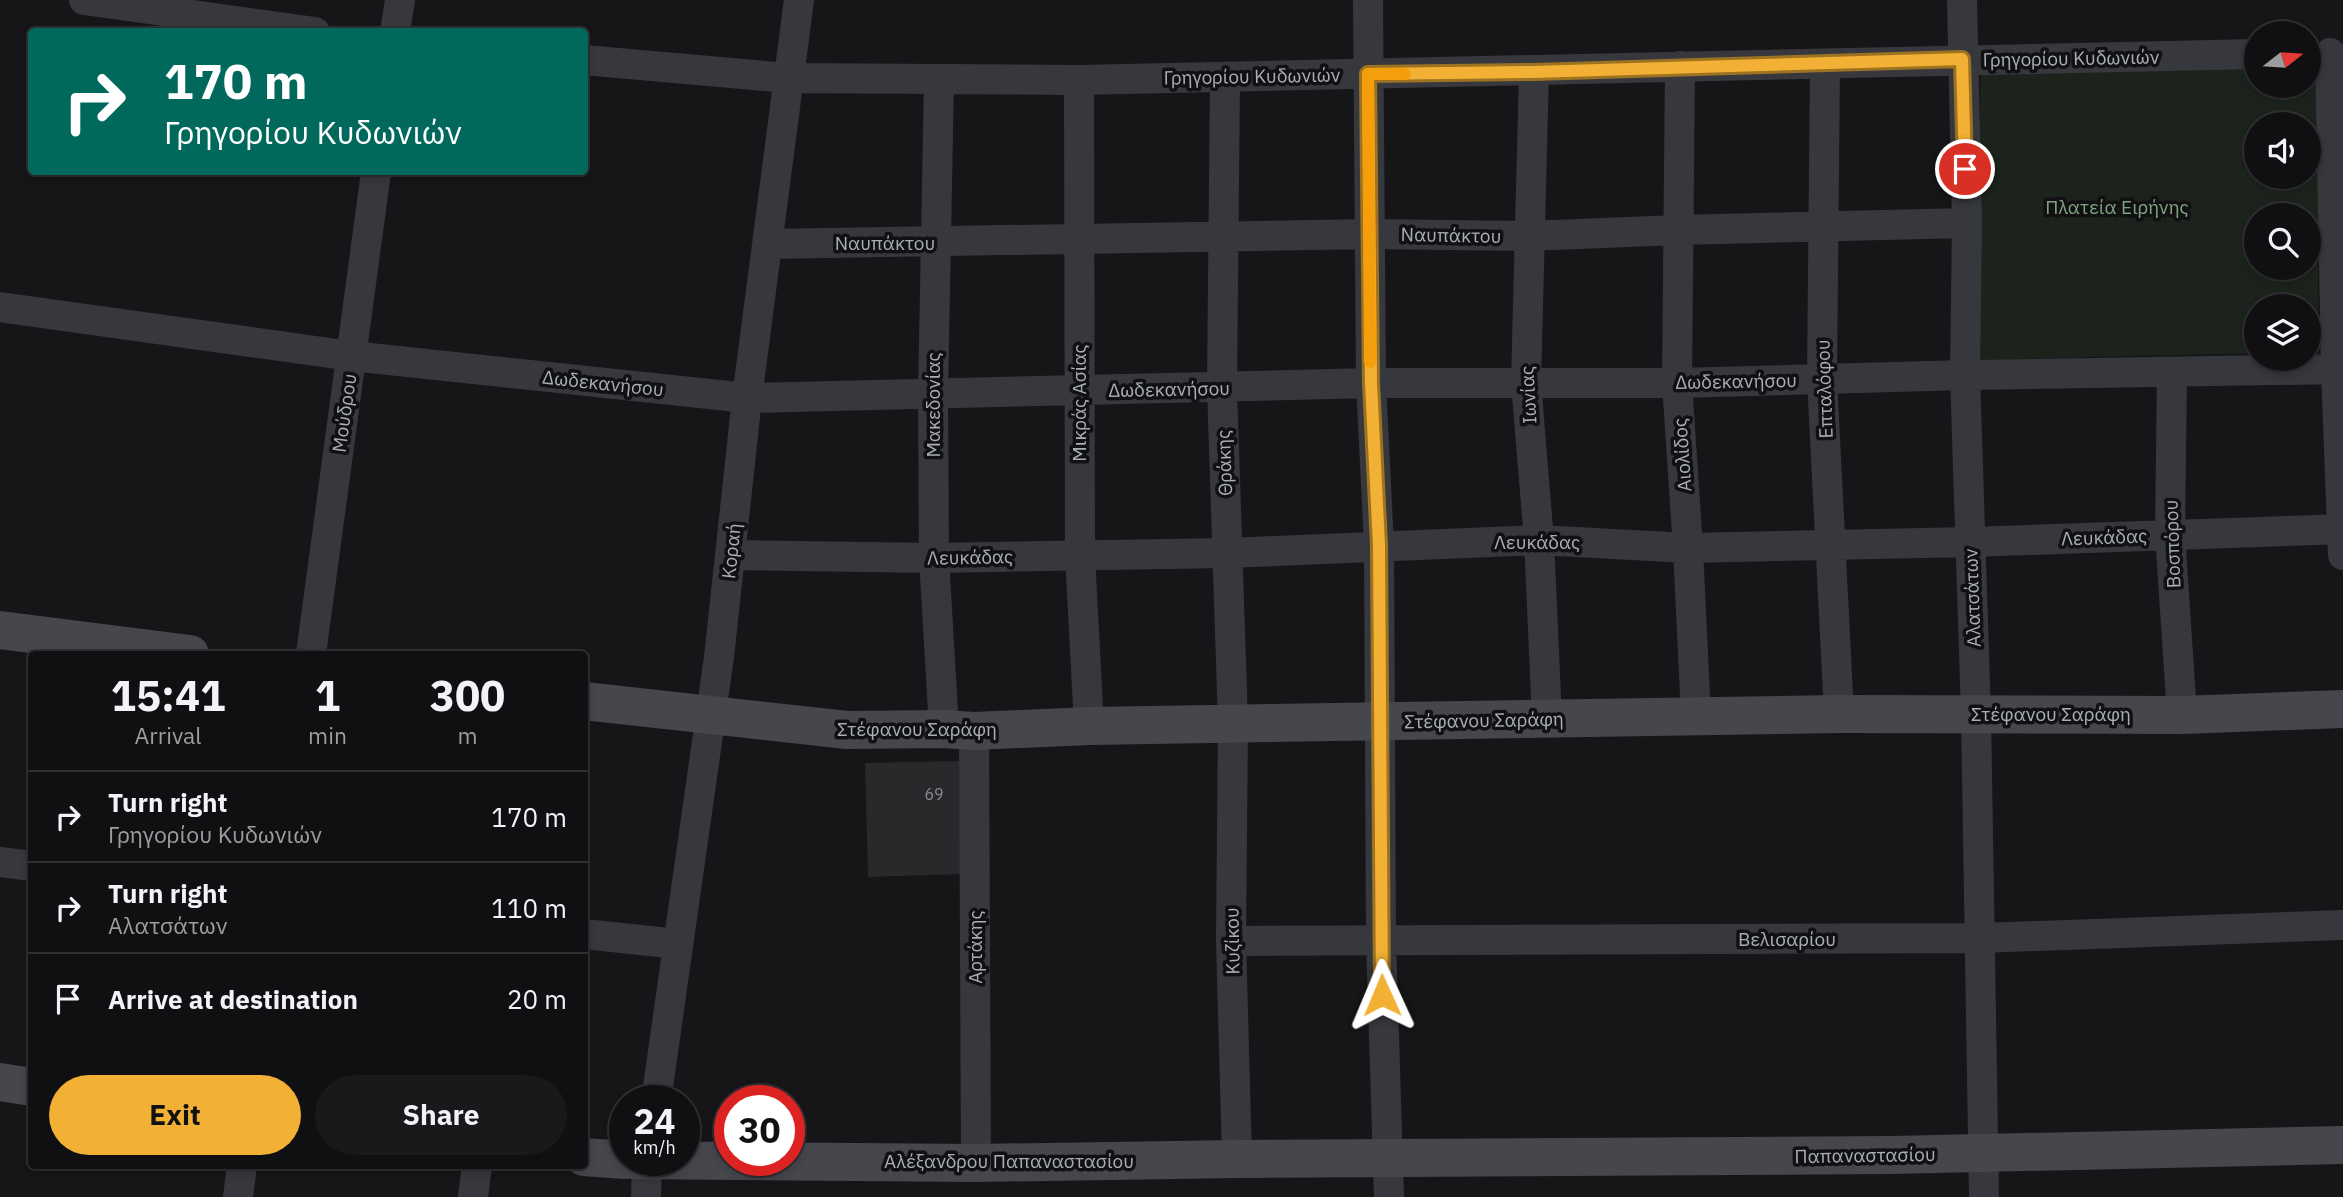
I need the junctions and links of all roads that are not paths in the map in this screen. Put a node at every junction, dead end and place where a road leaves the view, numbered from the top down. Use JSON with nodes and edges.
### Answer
{"nodes":[{"id":1,"x":84,"y":0,"type":"edge"},
{"id":2,"x":400,"y":0,"type":"edge"},
{"id":3,"x":799,"y":0,"type":"edge"},
{"id":4,"x":1368,"y":0,"type":"edge"},
{"id":5,"x":1962,"y":0,"type":"edge"},
{"id":6,"x":286,"y":28,"type":"edge"},
{"id":7,"x":396,"y":28,"type":"edge"},
{"id":8,"x":2327,"y":53,"type":"edge"},
{"id":9,"x":2244,"y":54,"type":"edge"},
{"id":10,"x":1962,"y":59,"type":"junction"},
{"id":11,"x":588,"y":60,"type":"edge"},
{"id":12,"x":1825,"y":64,"type":"junction"},
{"id":13,"x":1680,"y":66,"type":"junction"},
{"id":14,"x":1534,"y":72,"type":"junction"},
{"id":15,"x":1368,"y":74,"type":"junction"},
{"id":16,"x":1225,"y":77,"type":"junction"},
{"id":17,"x":788,"y":78,"type":"junction"},
{"id":18,"x":939,"y":80,"type":"junction"},
{"id":19,"x":1079,"y":80,"type":"junction"},
{"id":20,"x":376,"y":175,"type":"edge"},
{"id":21,"x":1967,"y":223,"type":"junction"},
{"id":22,"x":1824,"y":227,"type":"junction"},
{"id":23,"x":1677,"y":230,"type":"junction"},
{"id":24,"x":1370,"y":234,"type":"junction"},
{"id":25,"x":1528,"y":236,"type":"junction"},
{"id":26,"x":1224,"y":237,"type":"junction"},
{"id":27,"x":1078,"y":239,"type":"junction"},
{"id":28,"x":935,"y":243,"type":"junction"},
{"id":29,"x":768,"y":244,"type":"junction"},
{"id":30,"x":0,"y":307,"type":"edge"},
{"id":31,"x":351,"y":356,"type":"junction"},
{"id":32,"x":2340,"y":369,"type":"edge"},
{"id":33,"x":2172,"y":373,"type":"junction"},
{"id":34,"x":1965,"y":375,"type":"junction"},
{"id":35,"x":1822,"y":379,"type":"junction"},
{"id":36,"x":1371,"y":383,"type":"junction"},
{"id":37,"x":1526,"y":383,"type":"junction"},
{"id":38,"x":1676,"y":383,"type":"junction"},
{"id":39,"x":1222,"y":388,"type":"junction"},
{"id":40,"x":1079,"y":391,"type":"junction"},
{"id":41,"x":933,"y":395,"type":"junction"},
{"id":42,"x":747,"y":398,"type":"junction"},
{"id":43,"x":2170,"y":534,"type":"junction"},
{"id":44,"x":2343,"y":538,"type":"edge"},
{"id":45,"x":1539,"y":540,"type":"junction"},
{"id":46,"x":1970,"y":542,"type":"junction"},
{"id":47,"x":1379,"y":545,"type":"junction"},
{"id":48,"x":1832,"y":545,"type":"junction"},
{"id":49,"x":1688,"y":548,"type":"junction"},
{"id":50,"x":1227,"y":553,"type":"junction"},
{"id":51,"x":731,"y":555,"type":"junction"},
{"id":52,"x":1080,"y":555,"type":"junction"},
{"id":53,"x":934,"y":558,"type":"junction"},
{"id":54,"x":0,"y":630,"type":"edge"},
{"id":55,"x":166,"y":651,"type":"edge"},
{"id":56,"x":311,"y":651,"type":"edge"},
{"id":57,"x":588,"y":701,"type":"edge"},
{"id":58,"x":2343,"y":709,"type":"edge"},
{"id":59,"x":1839,"y":714,"type":"junction"},
{"id":60,"x":1976,"y":714,"type":"junction"},
{"id":61,"x":711,"y":715,"type":"junction"},
{"id":62,"x":2182,"y":715,"type":"junction"},
{"id":63,"x":1696,"y":718,"type":"junction"},
{"id":64,"x":1547,"y":719,"type":"junction"},
{"id":65,"x":1380,"y":721,"type":"junction"},
{"id":66,"x":1233,"y":723,"type":"junction"},
{"id":67,"x":1089,"y":726,"type":"junction"},
{"id":68,"x":959,"y":730,"type":"junction"},
{"id":69,"x":0,"y":862,"type":"edge"},
{"id":70,"x":28,"y":866,"type":"edge"},
{"id":71,"x":2343,"y":925,"type":"edge"},
{"id":72,"x":588,"y":934,"type":"edge"},
{"id":73,"x":1980,"y":938,"type":"junction"},
{"id":74,"x":1381,"y":940,"type":"junction"},
{"id":75,"x":1231,"y":941,"type":"junction"},
{"id":76,"x":678,"y":944,"type":"junction"},
{"id":77,"x":0,"y":1083,"type":"edge"},
{"id":78,"x":658,"y":1085,"type":"edge"},
{"id":79,"x":28,"y":1086,"type":"edge"},
{"id":80,"x":2343,"y":1145,"type":"edge"},
{"id":81,"x":1983,"y":1153,"type":"junction"},
{"id":82,"x":588,"y":1158,"type":"edge"},
{"id":83,"x":1386,"y":1158,"type":"junction"},
{"id":84,"x":1237,"y":1159,"type":"junction"},
{"id":85,"x":609,"y":1162,"type":"edge"},
{"id":86,"x":976,"y":1163,"type":"junction"},
{"id":87,"x":700,"y":1167,"type":"edge"},
{"id":88,"x":242,"y":1169,"type":"edge"},
{"id":89,"x":477,"y":1169,"type":"edge"},
{"id":90,"x":238,"y":1197,"type":"edge"},
{"id":91,"x":473,"y":1197,"type":"edge"},
{"id":92,"x":1389,"y":1197,"type":"edge"},
{"id":93,"x":1984,"y":1197,"type":"edge"}],
"edges":[{"from":1,"to":6,"type":"street"},
{"from":2,"to":7,"type":"street"},
{"from":3,"to":17,"type":"street","name":"Κοραή"},
{"from":4,"to":15,"type":"street"},
{"from":5,"to":10,"type":"street","name":"Αλατσάτων"},
{"from":8,"to":32,"type":"street"},
{"from":9,"to":10,"type":"street","name":"Γρηγορίου Κυδωνιών"},
{"from":10,"to":12,"type":"street","name":"Γρηγορίου Κυδωνιών"},
{"from":10,"to":21,"type":"street","name":"Αλατσάτων"},
{"from":11,"to":17,"type":"street","name":"Γρηγορίου Κυδωνιών"},
{"from":12,"to":13,"type":"street","name":"Γρηγορίου Κυδωνιών"},
{"from":12,"to":22,"type":"street","name":"Επταλόφου"},
{"from":13,"to":14,"type":"street","name":"Γρηγορίου Κυδωνιών"},
{"from":13,"to":23,"type":"street","name":"Αιολίδος"},
{"from":14,"to":15,"type":"street","name":"Γρηγορίου Κυδωνιών"},
{"from":14,"to":25,"type":"street","name":"Ιωνίας"},
{"from":15,"to":16,"type":"street","name":"Γρηγορίου Κυδωνιών"},
{"from":15,"to":24,"type":"street"},
{"from":16,"to":19,"type":"street","name":"Γρηγορίου Κυδωνιών"},
{"from":16,"to":26,"type":"street","name":"Θράκης"},
{"from":17,"to":18,"type":"street","name":"Γρηγορίου Κυδωνιών"},
{"from":17,"to":29,"type":"street","name":"Κοραή"},
{"from":18,"to":19,"type":"street","name":"Γρηγορίου Κυδωνιών"},
{"from":18,"to":28,"type":"street","name":"Μακεδονίας"},
{"from":19,"to":27,"type":"street","name":"Μικράς Ασίας"},
{"from":20,"to":31,"type":"street","name":"Μούδρου"},
{"from":21,"to":22,"type":"street","name":"Ναυπάκτου"},
{"from":21,"to":34,"type":"street","name":"Αλατσάτων"},
{"from":22,"to":23,"type":"street","name":"Ναυπάκτου"},
{"from":22,"to":35,"type":"street","name":"Επταλόφου"},
{"from":23,"to":25,"type":"street","name":"Ναυπάκτου"},
{"from":23,"to":38,"type":"street","name":"Αιολίδος"},
{"from":24,"to":25,"type":"street","name":"Ναυπάκτου"},
{"from":24,"to":26,"type":"street","name":"Ναυπάκτου"},
{"from":24,"to":36,"type":"street"},
{"from":25,"to":37,"type":"street","name":"Ιωνίας"},
{"from":26,"to":27,"type":"street","name":"Ναυπάκτου"},
{"from":26,"to":39,"type":"street","name":"Θράκης"},
{"from":27,"to":28,"type":"street","name":"Ναυπάκτου"},
{"from":27,"to":40,"type":"street","name":"Μικράς Ασίας"},
{"from":28,"to":29,"type":"street","name":"Ναυπάκτου"},
{"from":28,"to":41,"type":"street","name":"Μακεδονίας"},
{"from":29,"to":42,"type":"street","name":"Κοραή"},
{"from":30,"to":31,"type":"street","name":"Δωδεκανήσου"},
{"from":31,"to":42,"type":"street","name":"Δωδεκανήσου"},
{"from":31,"to":56,"type":"street","name":"Μούδρου"},
{"from":32,"to":33,"type":"street","name":"Δωδεκανήσου"},
{"from":32,"to":44,"type":"street"},
{"from":33,"to":34,"type":"street","name":"Δωδεκανήσου"},
{"from":33,"to":43,"type":"street","name":"Βοσπόρου"},
{"from":34,"to":35,"type":"street","name":"Δωδεκανήσου"},
{"from":34,"to":46,"type":"street","name":"Αλατσάτων"},
{"from":35,"to":38,"type":"street","name":"Δωδεκανήσου"},
{"from":35,"to":48,"type":"street","name":"Επταλόφου"},
{"from":36,"to":37,"type":"street","name":"Δωδεκανήσου"},
{"from":36,"to":39,"type":"street","name":"Δωδεκανήσου"},
{"from":36,"to":47,"type":"street"},
{"from":37,"to":38,"type":"street","name":"Δωδεκανήσου"},
{"from":37,"to":45,"type":"street","name":"Ιωνίας"},
{"from":38,"to":49,"type":"street","name":"Αιολίδος"},
{"from":39,"to":40,"type":"street","name":"Δωδεκανήσου"},
{"from":39,"to":50,"type":"street","name":"Θράκης"},
{"from":40,"to":41,"type":"street","name":"Δωδεκανήσου"},
{"from":40,"to":52,"type":"street","name":"Μικράς Ασίας"},
{"from":41,"to":42,"type":"street","name":"Δωδεκανήσου"},
{"from":41,"to":53,"type":"street","name":"Μακεδονίας"},
{"from":42,"to":51,"type":"street","name":"Κοραή"},
{"from":43,"to":44,"type":"street","name":"Λευκάδας"},
{"from":43,"to":46,"type":"street","name":"Λευκάδας"},
{"from":43,"to":62,"type":"street","name":"Βοσπόρου"},
{"from":45,"to":47,"type":"street","name":"Λευκάδας"},
{"from":45,"to":49,"type":"street","name":"Λευκάδας"},
{"from":45,"to":64,"type":"street","name":"Ιωνίας"},
{"from":46,"to":48,"type":"street","name":"Λευκάδας"},
{"from":46,"to":60,"type":"street","name":"Αλατσάτων"},
{"from":47,"to":50,"type":"street","name":"Λευκάδας"},
{"from":47,"to":65,"type":"street"},
{"from":48,"to":49,"type":"street","name":"Λευκάδας"},
{"from":48,"to":59,"type":"street","name":"Επταλόφου"},
{"from":49,"to":63,"type":"street","name":"Αιολίδος"},
{"from":50,"to":52,"type":"street","name":"Λευκάδας"},
{"from":50,"to":66,"type":"street","name":"Θράκης"},
{"from":51,"to":53,"type":"street","name":"Λευκάδας"},
{"from":51,"to":61,"type":"street","name":"Κοραή"},
{"from":52,"to":53,"type":"street","name":"Λευκάδας"},
{"from":52,"to":67,"type":"street","name":"Μικράς Ασίας"},
{"from":53,"to":68,"type":"street","name":"Μακεδονίας"},
{"from":54,"to":55,"type":"street"},
{"from":57,"to":61,"type":"street","name":"Στέφανου Σαράφη"},
{"from":58,"to":62,"type":"street","name":"Στέφανου Σαράφη"},
{"from":59,"to":60,"type":"street","name":"Στέφανου Σαράφη"},
{"from":59,"to":63,"type":"street","name":"Στέφανου Σαράφη"},
{"from":60,"to":62,"type":"street","name":"Στέφανου Σαράφη"},
{"from":60,"to":73,"type":"street","name":"Αλατσάτων"},
{"from":61,"to":68,"type":"street","name":"Στέφανου Σαράφη"},
{"from":61,"to":76,"type":"street","name":"Κοραή"},
{"from":63,"to":64,"type":"street","name":"Στέφανου Σαράφη"},
{"from":64,"to":65,"type":"street","name":"Στέφανου Σαράφη"},
{"from":65,"to":66,"type":"street","name":"Στέφανου Σαράφη"},
{"from":65,"to":74,"type":"street"},
{"from":66,"to":67,"type":"street","name":"Στέφανου Σαράφη"},
{"from":66,"to":75,"type":"street","name":"Κυζίκου"},
{"from":67,"to":68,"type":"street","name":"Στέφανου Σαράφη"},
{"from":68,"to":86,"type":"street","name":"Αρτάκης"},
{"from":69,"to":70,"type":"street"},
{"from":71,"to":73,"type":"street","name":"Βελισαρίου"},
{"from":72,"to":76,"type":"street"},
{"from":73,"to":74,"type":"street","name":"Βελισαρίου"},
{"from":73,"to":81,"type":"street","name":"Αλατσάτων"},
{"from":74,"to":75,"type":"street","name":"Βελισαρίου"},
{"from":74,"to":83,"type":"street"},
{"from":75,"to":84,"type":"street","name":"Κυζίκου"},
{"from":76,"to":78,"type":"street","name":"Κοραή"},
{"from":77,"to":79,"type":"street"},
{"from":80,"to":81,"type":"street","name":"Παπαναστασίου"},
{"from":81,"to":83,"type":"street","name":"Παπαναστασίου"},
{"from":81,"to":93,"type":"street","name":"Αλατσάτων"},
{"from":82,"to":85,"type":"street","name":"Αλέξανδρου Παπαναστασίου"},
{"from":83,"to":84,"type":"street","name":"Αλέξανδρου Παπαναστασίου"},
{"from":83,"to":92,"type":"street"},
{"from":84,"to":86,"type":"street","name":"Αλέξανδρου Παπαναστασίου"},
{"from":86,"to":87,"type":"street","name":"Αλέξανδρου Παπαναστασίου"},
{"from":88,"to":90,"type":"street"},
{"from":89,"to":91,"type":"street"}]}
